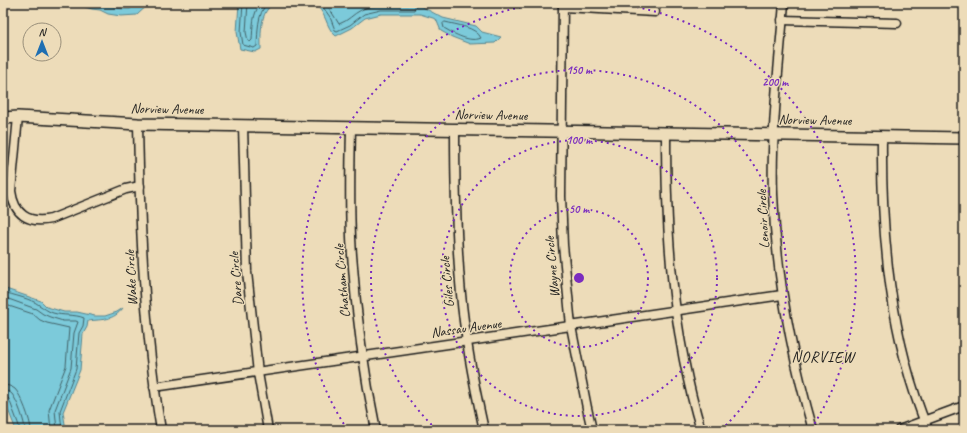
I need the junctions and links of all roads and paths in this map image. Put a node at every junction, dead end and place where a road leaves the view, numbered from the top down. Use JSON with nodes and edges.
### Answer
{"nodes":[{"id":1,"x":784,"y":3,"type":"edge"},
{"id":2,"x":563,"y":5,"type":"edge"},
{"id":3,"x":655,"y":12,"type":"dead end"},
{"id":4,"x":782,"y":20,"type":"junction"},
{"id":5,"x":897,"y":23,"type":"dead end"},
{"id":6,"x":3,"y":113,"type":"edge"},
{"id":7,"x":18,"y":117,"type":"junction"},
{"id":8,"x":3,"y":118,"type":"edge"},
{"id":9,"x":138,"y":124,"type":"junction"},
{"id":10,"x":243,"y":126,"type":"junction"},
{"id":11,"x":350,"y":128,"type":"junction"},
{"id":12,"x":456,"y":129,"type":"junction"},
{"id":13,"x":562,"y":131,"type":"junction"},
{"id":14,"x":666,"y":133,"type":"junction"},
{"id":15,"x":774,"y":134,"type":"junction"},
{"id":16,"x":882,"y":136,"type":"junction"},
{"id":17,"x":964,"y":138,"type":"edge"},
{"id":18,"x":140,"y":186,"type":"junction"},
{"id":19,"x":782,"y":295,"type":"junction"},
{"id":20,"x":676,"y":311,"type":"junction"},
{"id":21,"x":571,"y":326,"type":"junction"},
{"id":22,"x":467,"y":341,"type":"junction"},
{"id":23,"x":363,"y":357,"type":"junction"},
{"id":24,"x":258,"y":373,"type":"junction"},
{"id":25,"x":154,"y":387,"type":"junction"},
{"id":26,"x":964,"y":406,"type":"edge"},
{"id":27,"x":924,"y":421,"type":"junction"},
{"id":28,"x":161,"y":430,"type":"edge"},
{"id":29,"x":268,"y":430,"type":"edge"},
{"id":30,"x":376,"y":430,"type":"edge"},
{"id":31,"x":484,"y":430,"type":"edge"},
{"id":32,"x":592,"y":430,"type":"edge"},
{"id":33,"x":701,"y":430,"type":"edge"},
{"id":34,"x":814,"y":430,"type":"edge"},
{"id":35,"x":899,"y":430,"type":"edge"},
{"id":36,"x":928,"y":430,"type":"edge"}],
"edges":[{"from":1,"to":4,"type":"street","name":"Lenoir Circle"},
{"from":2,"to":3,"type":"street"},
{"from":2,"to":13,"type":"street","name":"Wayne Circle"},
{"from":4,"to":5,"type":"street"},
{"from":4,"to":15,"type":"street","name":"Lenoir Circle"},
{"from":6,"to":7,"type":"street","name":"Norview Avenue"},
{"from":7,"to":8,"type":"street","name":"Norview Avenue"},
{"from":7,"to":9,"type":"street","name":"Norview Avenue"},
{"from":7,"to":18,"type":"street"},
{"from":9,"to":10,"type":"street","name":"Norview Avenue"},
{"from":9,"to":18,"type":"street","name":"Wake Circle"},
{"from":10,"to":11,"type":"street","name":"Norview Avenue"},
{"from":10,"to":24,"type":"street","name":"Dare Circle"},
{"from":11,"to":12,"type":"street","name":"Norview Avenue"},
{"from":11,"to":23,"type":"street","name":"Chatham Circle"},
{"from":12,"to":13,"type":"street","name":"Norview Avenue"},
{"from":12,"to":22,"type":"street","name":"Giles Circle"},
{"from":13,"to":14,"type":"street","name":"Norview Avenue"},
{"from":13,"to":21,"type":"street","name":"Wayne Circle"},
{"from":14,"to":15,"type":"street","name":"Norview Avenue"},
{"from":14,"to":20,"type":"street"},
{"from":15,"to":16,"type":"street","name":"Norview Avenue"},
{"from":15,"to":19,"type":"street","name":"Lenoir Circle"},
{"from":16,"to":17,"type":"street","name":"Norview Avenue"},
{"from":16,"to":27,"type":"street"},
{"from":18,"to":25,"type":"street","name":"Wake Circle"},
{"from":19,"to":20,"type":"street","name":"Nassau Avenue"},
{"from":19,"to":34,"type":"street","name":"Lenoir Circle"},
{"from":20,"to":21,"type":"street","name":"Nassau Avenue"},
{"from":20,"to":33,"type":"street"},
{"from":21,"to":22,"type":"street","name":"Nassau Avenue"},
{"from":21,"to":32,"type":"street","name":"Wayne Circle"},
{"from":22,"to":23,"type":"street","name":"Nassau Avenue"},
{"from":22,"to":31,"type":"street","name":"Giles Circle"},
{"from":23,"to":24,"type":"street","name":"Nassau Avenue"},
{"from":23,"to":30,"type":"street","name":"Chatham Circle"},
{"from":24,"to":25,"type":"street","name":"Nassau Avenue"},
{"from":24,"to":29,"type":"street","name":"Dare Circle"},
{"from":25,"to":28,"type":"street","name":"Wake Circle"},
{"from":26,"to":27,"type":"street"},
{"from":27,"to":35,"type":"street"},
{"from":27,"to":36,"type":"street"}]}
